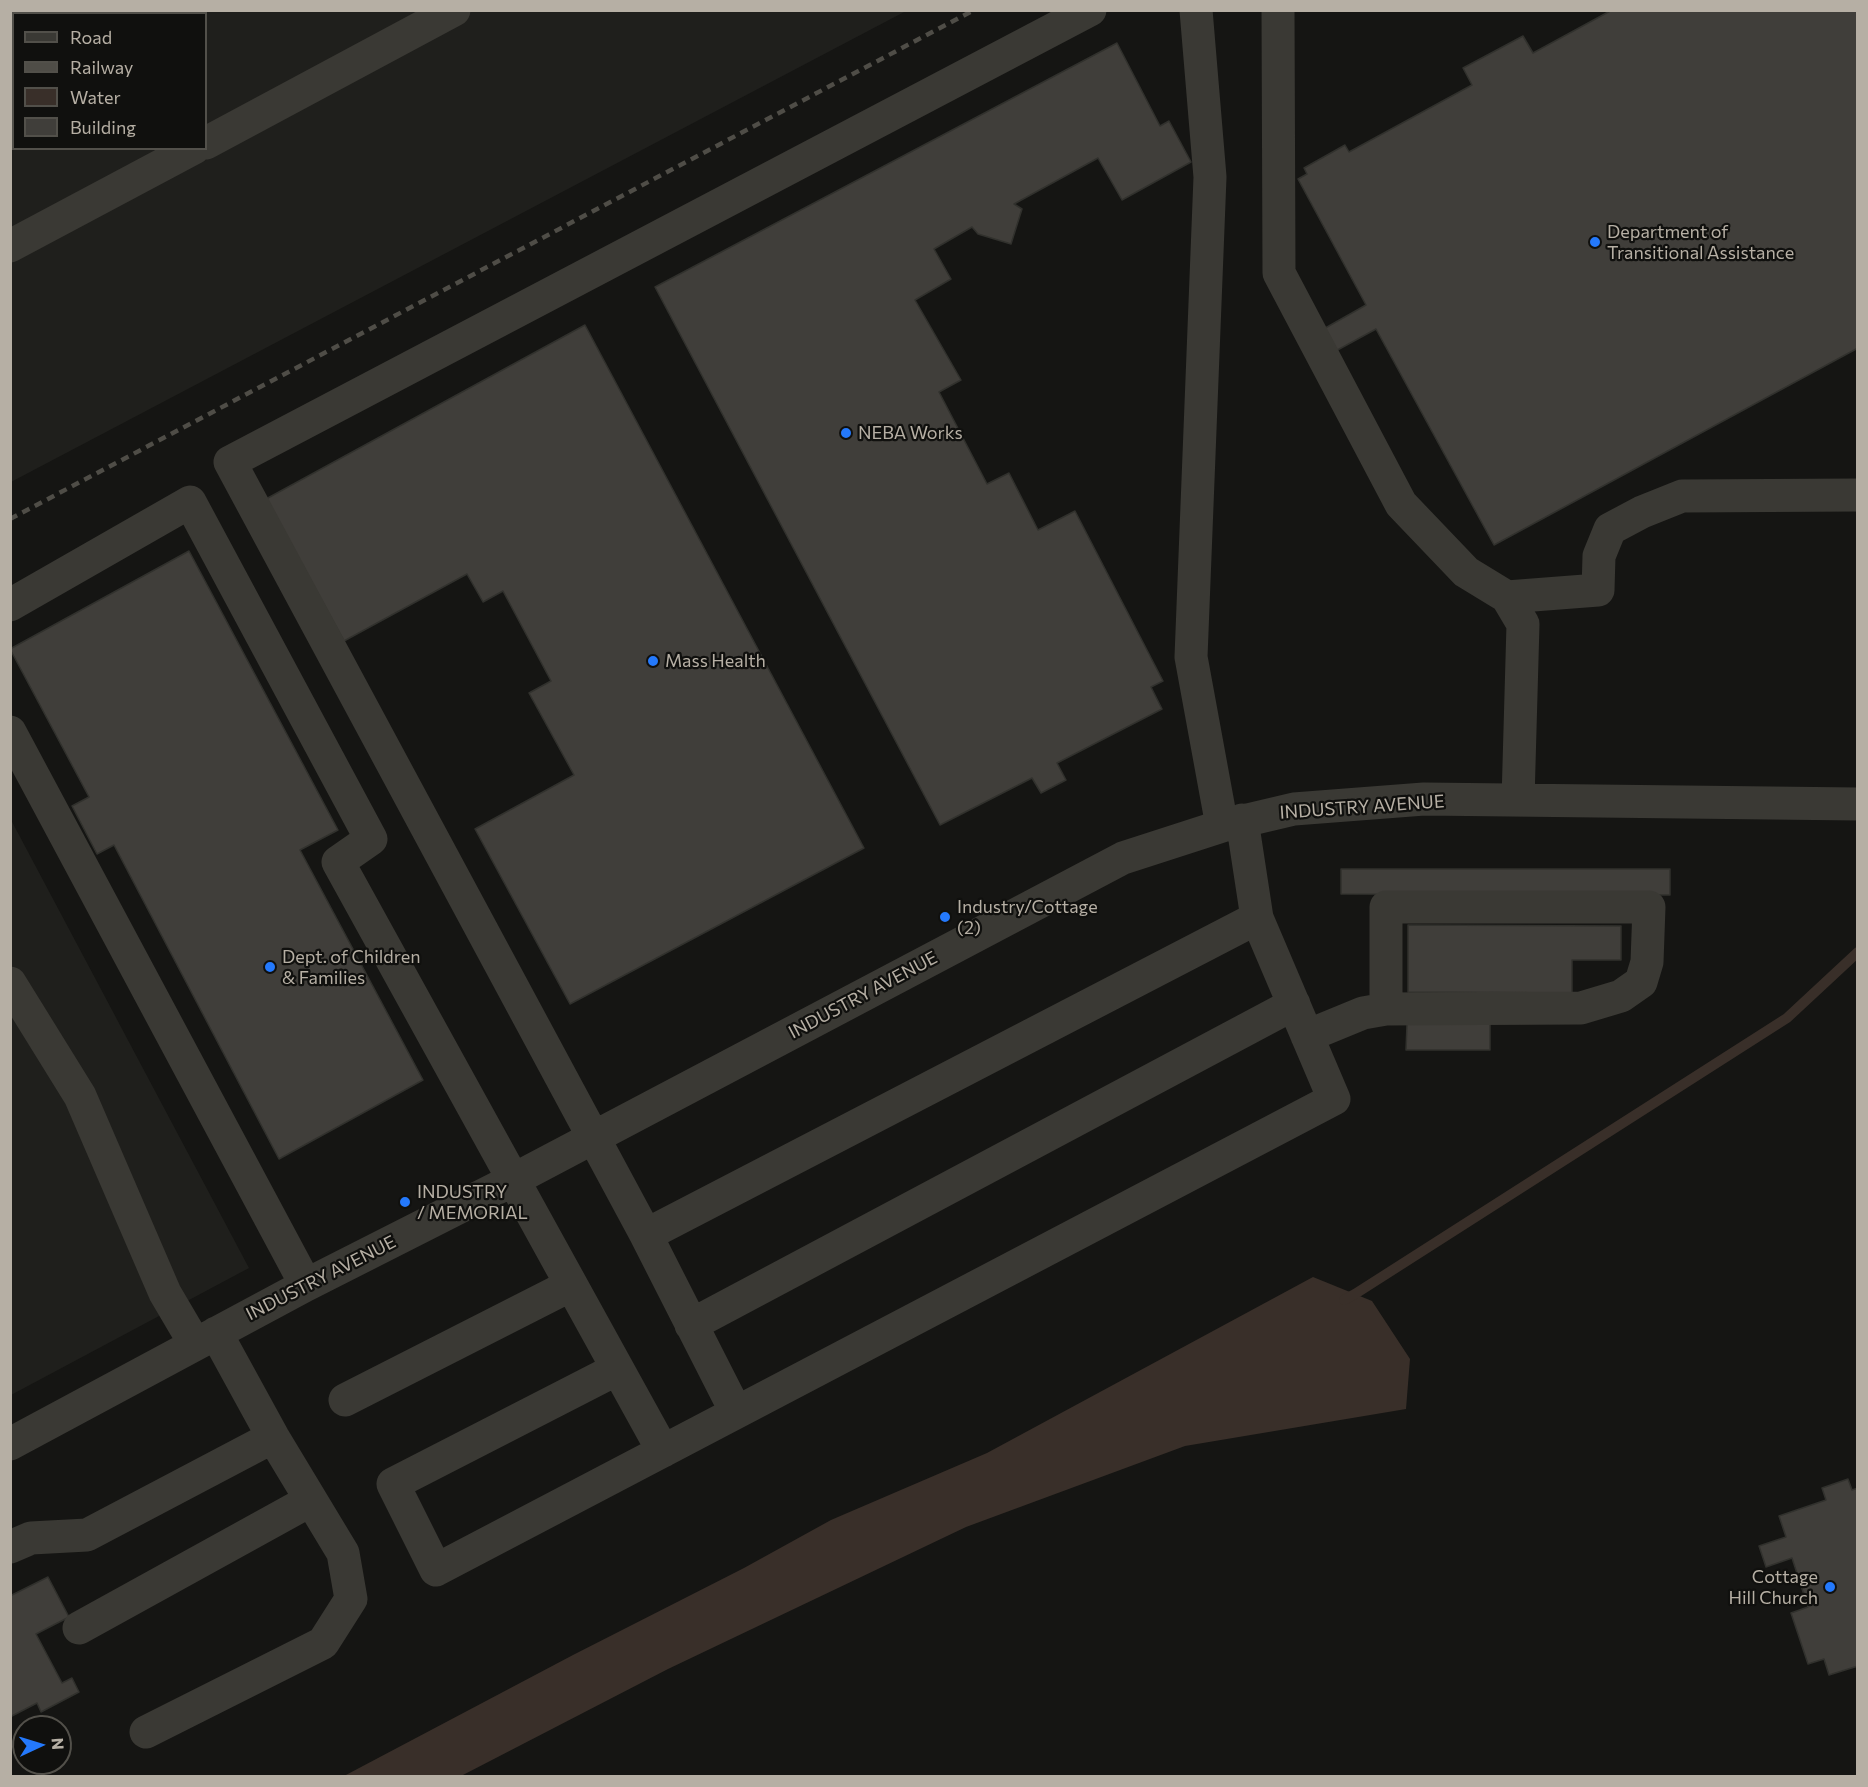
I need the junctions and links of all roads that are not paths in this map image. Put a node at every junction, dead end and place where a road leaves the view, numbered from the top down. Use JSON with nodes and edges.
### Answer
{"nodes":[{"id":1,"x":454,"y":10,"type":"edge"},
{"id":2,"x":1090,"y":10,"type":"edge"},
{"id":3,"x":1196,"y":10,"type":"edge"},
{"id":4,"x":1278,"y":10,"type":"edge"},
{"id":5,"x":207,"y":141,"type":"edge"},
{"id":6,"x":190,"y":150,"type":"edge"},
{"id":7,"x":10,"y":246,"type":"edge"},
{"id":8,"x":1857,"y":495,"type":"edge"},
{"id":9,"x":1507,"y":597,"type":"junction"},
{"id":10,"x":10,"y":604,"type":"edge"},
{"id":11,"x":10,"y":732,"type":"edge"},
{"id":12,"x":1518,"y":800,"type":"junction"},
{"id":13,"x":1857,"y":804,"type":"edge"},
{"id":14,"x":1232,"y":823,"type":"junction"},
{"id":15,"x":1257,"y":918,"type":"junction"},
{"id":16,"x":10,"y":983,"type":"edge"},
{"id":17,"x":1294,"y":1004,"type":"junction"},
{"id":18,"x":1386,"y":1009,"type":"junction"},
{"id":19,"x":1307,"y":1036,"type":"junction"},
{"id":20,"x":593,"y":1138,"type":"junction"},
{"id":21,"x":513,"y":1180,"type":"junction"},
{"id":22,"x":646,"y":1235,"type":"junction"},
{"id":23,"x":306,"y":1285,"type":"junction"},
{"id":24,"x":571,"y":1285,"type":"junction"},
{"id":25,"x":691,"y":1325,"type":"junction"},
{"id":26,"x":205,"y":1339,"type":"junction"},
{"id":27,"x":617,"y":1369,"type":"junction"},
{"id":28,"x":345,"y":1400,"type":"dead end"},
{"id":29,"x":736,"y":1412,"type":"junction"},
{"id":30,"x":273,"y":1437,"type":"junction"},
{"id":31,"x":10,"y":1444,"type":"edge"},
{"id":32,"x":663,"y":1451,"type":"junction"},
{"id":33,"x":311,"y":1500,"type":"junction"},
{"id":34,"x":10,"y":1547,"type":"edge"},
{"id":35,"x":80,"y":1628,"type":"dead end"},
{"id":36,"x":146,"y":1732,"type":"dead end"}],
"edges":[{"from":1,"to":5,"type":"street"},
{"from":2,"to":20,"type":"street"},
{"from":3,"to":14,"type":"street"},
{"from":4,"to":9,"type":"street"},
{"from":6,"to":7,"type":"street"},
{"from":8,"to":9,"type":"street"},
{"from":9,"to":12,"type":"street"},
{"from":10,"to":21,"type":"street"},
{"from":11,"to":23,"type":"street"},
{"from":12,"to":13,"type":"street","name":"INDUSTRY AVENUE"},
{"from":12,"to":14,"type":"street","name":"INDUSTRY AVENUE"},
{"from":14,"to":15,"type":"street"},
{"from":14,"to":20,"type":"street","name":"INDUSTRY AVENUE"},
{"from":15,"to":17,"type":"street"},
{"from":15,"to":22,"type":"street"},
{"from":16,"to":26,"type":"street"},
{"from":17,"to":19,"type":"street"},
{"from":17,"to":25,"type":"street"},
{"from":18,"to":18,"type":"street"},
{"from":18,"to":19,"type":"street"},
{"from":19,"to":29,"type":"street"},
{"from":20,"to":21,"type":"street","name":"INDUSTRY AVENUE"},
{"from":20,"to":22,"type":"street"},
{"from":21,"to":23,"type":"street","name":"INDUSTRY AVENUE"},
{"from":21,"to":24,"type":"street"},
{"from":22,"to":25,"type":"street"},
{"from":23,"to":26,"type":"street","name":"INDUSTRY AVENUE"},
{"from":24,"to":27,"type":"street"},
{"from":24,"to":28,"type":"street"},
{"from":25,"to":29,"type":"street"},
{"from":26,"to":30,"type":"street"},
{"from":26,"to":31,"type":"street","name":"INDUSTRY AVENUE"},
{"from":27,"to":32,"type":"street"},
{"from":27,"to":32,"type":"street"},
{"from":29,"to":32,"type":"street"},
{"from":30,"to":33,"type":"street"},
{"from":30,"to":34,"type":"street"},
{"from":33,"to":35,"type":"street"},
{"from":33,"to":36,"type":"street"}]}
